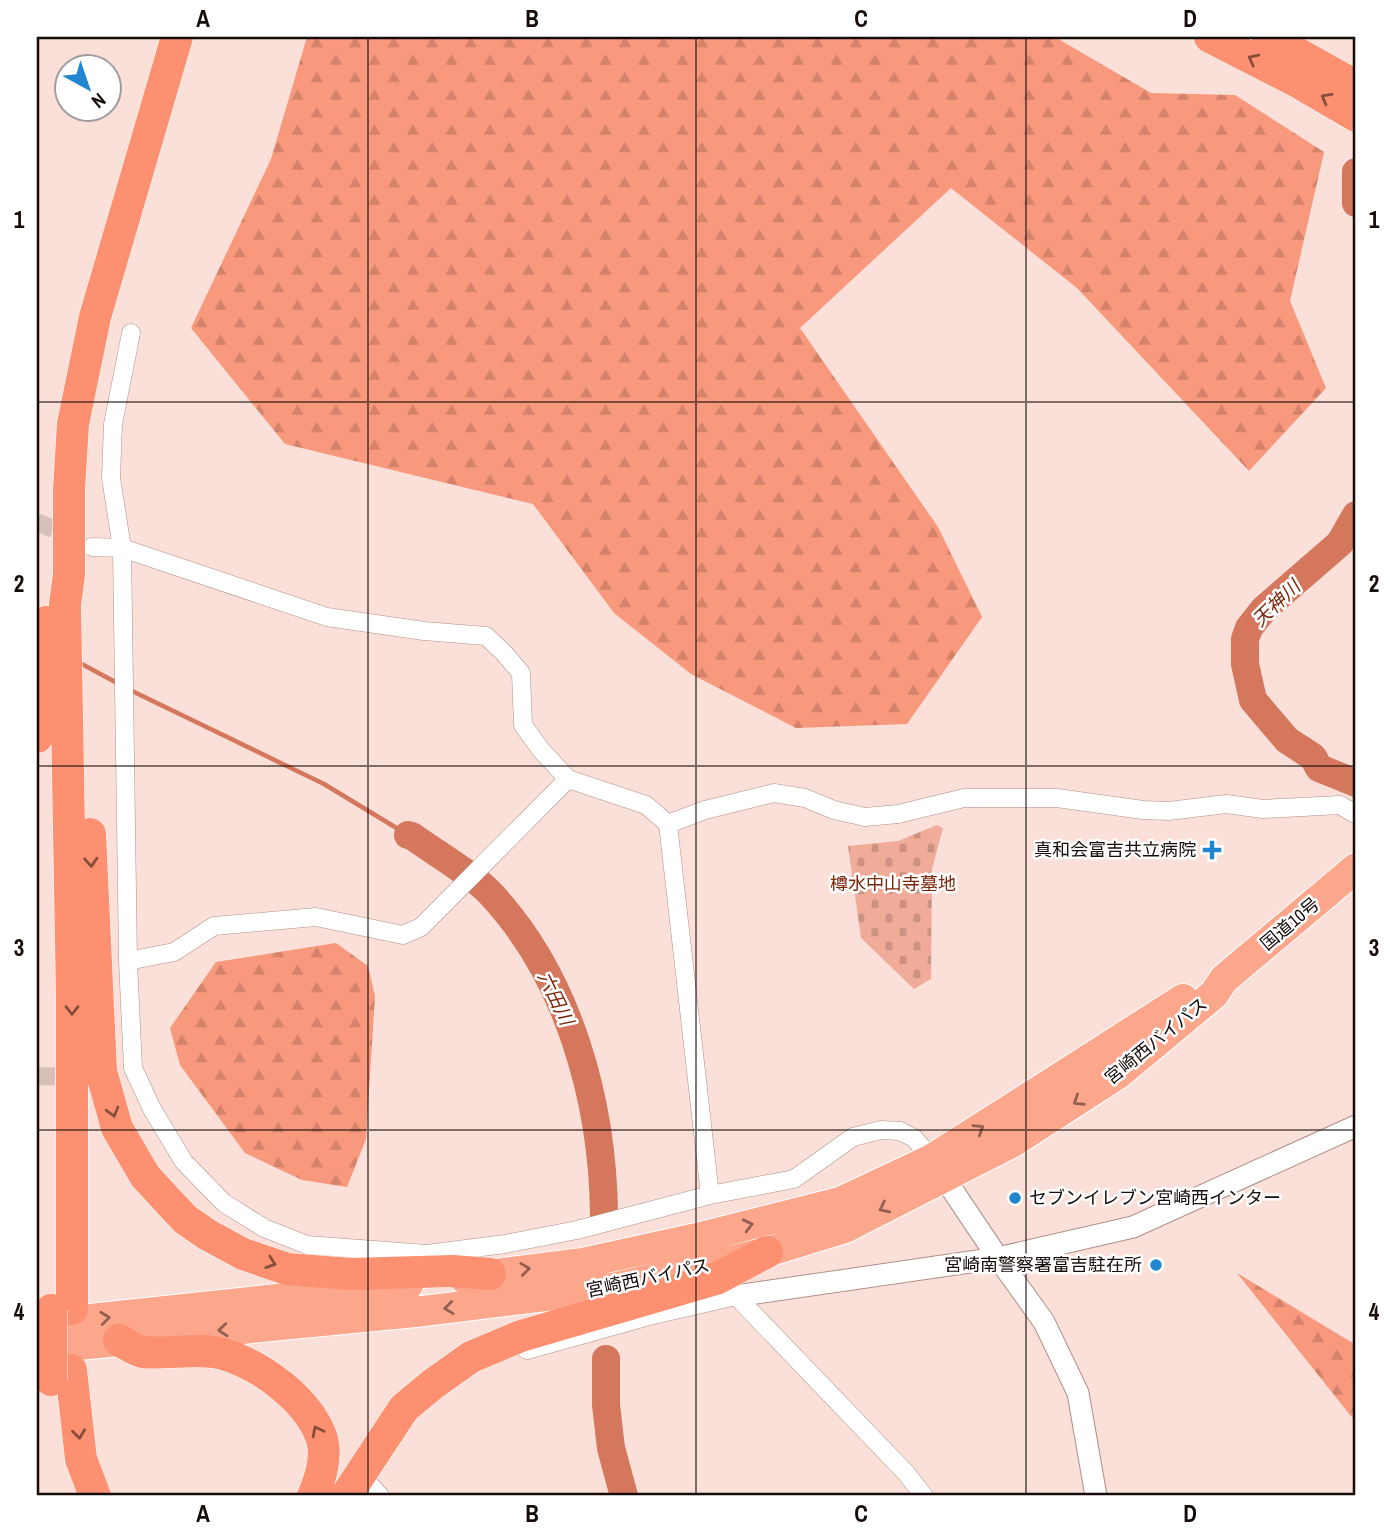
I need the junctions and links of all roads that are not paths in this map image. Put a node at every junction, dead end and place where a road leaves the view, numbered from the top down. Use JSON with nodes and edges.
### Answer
{"nodes":[{"id":1,"x":160,"y":37,"type":"edge"},
{"id":2,"x":177,"y":37,"type":"edge"},
{"id":3,"x":1210,"y":37,"type":"edge"},
{"id":4,"x":1268,"y":37,"type":"edge"},
{"id":5,"x":1302,"y":69,"type":"junction"},
{"id":6,"x":1356,"y":86,"type":"edge"},
{"id":7,"x":1356,"y":116,"type":"edge"},
{"id":8,"x":131,"y":333,"type":"dead end"},
{"id":9,"x":92,"y":547,"type":"tunnel mouth"},
{"id":10,"x":122,"y":548,"type":"junction"},
{"id":11,"x":69,"y":575,"type":"junction"},
{"id":12,"x":45,"y":663,"type":"junction"},
{"id":13,"x":37,"y":737,"type":"edge"},
{"id":14,"x":568,"y":779,"type":"junction"},
{"id":15,"x":1355,"y":814,"type":"edge"},
{"id":16,"x":668,"y":824,"type":"junction"},
{"id":17,"x":1356,"y":868,"type":"edge"},
{"id":18,"x":128,"y":961,"type":"junction"},
{"id":19,"x":1224,"y":979,"type":"joint"},
{"id":20,"x":133,"y":1068,"type":"junction"},
{"id":21,"x":116,"y":1078,"type":"dead end"},
{"id":22,"x":1356,"y":1126,"type":"edge"},
{"id":23,"x":938,"y":1168,"type":"junction"},
{"id":24,"x":710,"y":1195,"type":"junction"},
{"id":25,"x":767,"y":1252,"type":"junction"},
{"id":26,"x":998,"y":1258,"type":"junction"},
{"id":27,"x":490,"y":1273,"type":"junction"},
{"id":28,"x":736,"y":1296,"type":"junction"},
{"id":29,"x":53,"y":1315,"type":"edge"},
{"id":30,"x":119,"y":1340,"type":"junction"},
{"id":31,"x":37,"y":1349,"type":"edge"},
{"id":32,"x":61,"y":1375,"type":"junction"},
{"id":33,"x":363,"y":1493,"type":"edge"},
{"id":34,"x":72,"y":1496,"type":"edge"},
{"id":35,"x":95,"y":1496,"type":"edge"},
{"id":36,"x":313,"y":1496,"type":"edge"},
{"id":37,"x":924,"y":1496,"type":"edge"},
{"id":38,"x":1096,"y":1496,"type":"edge"}],
"edges":[{"from":1,"to":12,"type":"highway"},
{"from":2,"to":11,"type":"highway"},
{"from":5,"to":3,"type":"highway","one_way":true},
{"from":4,"to":5,"type":"highway"},
{"from":5,"to":6,"type":"highway"},
{"from":7,"to":5,"type":"highway","one_way":true},
{"from":8,"to":10,"type":"street"},
{"from":9,"to":10,"type":"street"},
{"from":10,"to":14,"type":"street"},
{"from":10,"to":18,"type":"street"},
{"from":11,"to":27,"type":"highway","one_way":true},
{"from":11,"to":29,"type":"highway","one_way":true},
{"from":12,"to":13,"type":"highway"},
{"from":12,"to":29,"type":"highway"},
{"from":14,"to":16,"type":"street"},
{"from":14,"to":18,"type":"street"},
{"from":15,"to":16,"type":"street"},
{"from":16,"to":24,"type":"street"},
{"from":17,"to":19,"type":"highway","name":"国道10号"},
{"from":18,"to":20,"type":"street"},
{"from":19,"to":23,"type":"highway","name":"宮崎西バイパス"},
{"from":20,"to":21,"type":"street"},
{"from":20,"to":24,"type":"street"},
{"from":22,"to":26,"type":"street"},
{"from":23,"to":24,"type":"street"},
{"from":23,"to":25,"type":"highway","name":"宮崎西バイパス","one_way":true},
{"from":23,"to":26,"type":"street"},
{"from":27,"to":23,"type":"highway","name":"宮崎西バイパス","one_way":true},
{"from":25,"to":30,"type":"highway","name":"宮崎西バイパス","one_way":true},
{"from":25,"to":33,"type":"highway"},
{"from":26,"to":28,"type":"street"},
{"from":26,"to":38,"type":"street"},
{"from":29,"to":27,"type":"highway","name":"宮崎西バイパス","one_way":true},
{"from":28,"to":33,"type":"street"},
{"from":28,"to":37,"type":"street"},
{"from":29,"to":32,"type":"highway","bridge":true},
{"from":30,"to":31,"type":"highway","name":"宮崎西バイパス"},
{"from":36,"to":30,"type":"highway","one_way":true},
{"from":32,"to":34,"type":"highway"},
{"from":32,"to":35,"type":"highway","one_way":true}]}
